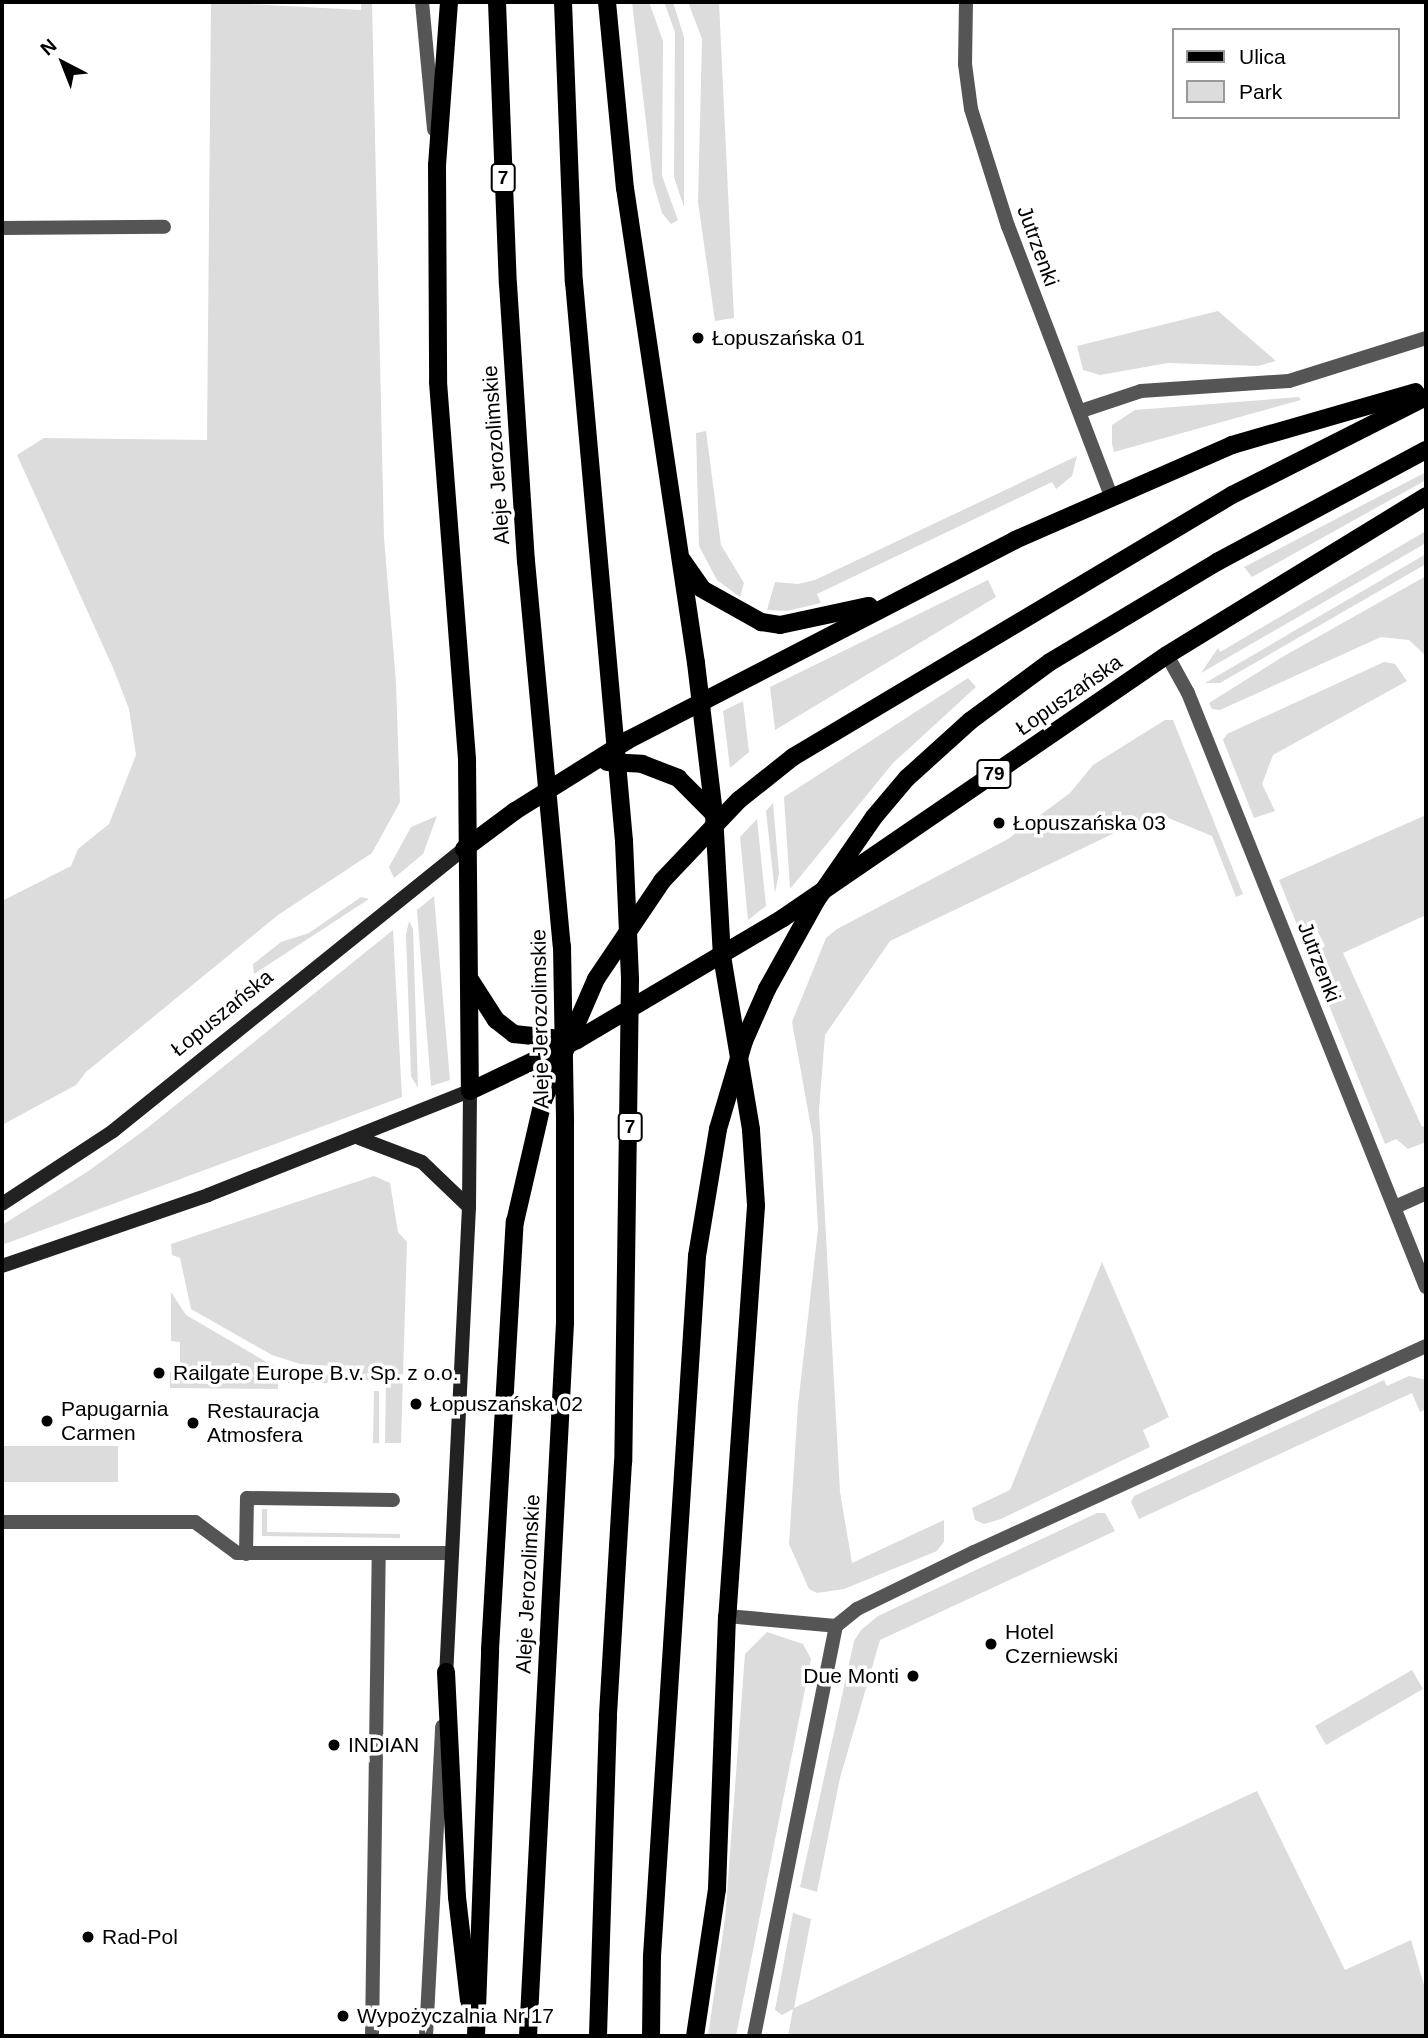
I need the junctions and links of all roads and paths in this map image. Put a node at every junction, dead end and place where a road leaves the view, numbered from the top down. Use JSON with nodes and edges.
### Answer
{"nodes":[{"id":1,"x":422,"y":2,"type":"edge"},
{"id":2,"x":449,"y":2,"type":"edge"},
{"id":3,"x":497,"y":2,"type":"edge"},
{"id":4,"x":562,"y":2,"type":"edge"},
{"id":5,"x":607,"y":2,"type":"edge"},
{"id":6,"x":966,"y":2,"type":"edge"},
{"id":7,"x":437,"y":165,"type":"junction"},
{"id":8,"x":163,"y":226,"type":"dead end"},
{"id":9,"x":2,"y":228,"type":"edge"},
{"id":10,"x":1426,"y":338,"type":"edge"},
{"id":11,"x":1426,"y":389,"type":"edge"},
{"id":12,"x":1426,"y":397,"type":"edge"},
{"id":13,"x":1081,"y":411,"type":"junction"},
{"id":14,"x":1426,"y":450,"type":"edge"},
{"id":15,"x":1111,"y":496,"type":"junction"},
{"id":16,"x":1426,"y":496,"type":"edge"},
{"id":17,"x":678,"y":554,"type":"junction"},
{"id":18,"x":893,"y":601,"type":"junction"},
{"id":19,"x":1167,"y":654,"type":"junction"},
{"id":20,"x":700,"y":701,"type":"junction"},
{"id":21,"x":591,"y":762,"type":"junction"},
{"id":22,"x":715,"y":814,"type":"junction"},
{"id":23,"x":464,"y":849,"type":"junction"},
{"id":24,"x":722,"y":956,"type":"junction"},
{"id":25,"x":466,"y":972,"type":"junction"},
{"id":26,"x":577,"y":1040,"type":"junction"},
{"id":27,"x":470,"y":1091,"type":"junction"},
{"id":28,"x":359,"y":1138,"type":"junction"},
{"id":29,"x":1426,"y":1193,"type":"edge"},
{"id":30,"x":2,"y":1204,"type":"edge"},
{"id":31,"x":469,"y":1207,"type":"junction"},
{"id":32,"x":1395,"y":1207,"type":"junction"},
{"id":33,"x":2,"y":1266,"type":"edge"},
{"id":34,"x":1426,"y":1287,"type":"edge"},
{"id":35,"x":1426,"y":1346,"type":"edge"},
{"id":36,"x":393,"y":1500,"type":"dead end"},
{"id":37,"x":2,"y":1522,"type":"edge"},
{"id":38,"x":452,"y":1553,"type":"junction"},
{"id":39,"x":246,"y":1554,"type":"junction"},
{"id":40,"x":379,"y":1554,"type":"junction"},
{"id":41,"x":727,"y":1616,"type":"junction"},
{"id":42,"x":836,"y":1626,"type":"junction"},
{"id":43,"x":446,"y":1672,"type":"junction"},
{"id":44,"x":372,"y":2036,"type":"edge"},
{"id":45,"x":426,"y":2036,"type":"edge"},
{"id":46,"x":475,"y":2036,"type":"edge"},
{"id":47,"x":528,"y":2036,"type":"edge"},
{"id":48,"x":598,"y":2036,"type":"edge"},
{"id":49,"x":651,"y":2036,"type":"edge"},
{"id":50,"x":695,"y":2036,"type":"edge"},
{"id":51,"x":754,"y":2036,"type":"edge"}],
"edges":[{"from":1,"to":7,"type":"street"},
{"from":2,"to":7,"type":"main road"},
{"from":3,"to":47,"type":"main road","name":"Aleje Jerozolimskie","number":"7"},
{"from":4,"to":48,"type":"main road","number":"7"},
{"from":5,"to":17,"type":"main road"},
{"from":6,"to":13,"type":"street","name":"Jutrzenki"},
{"from":7,"to":23,"type":"main road"},
{"from":8,"to":9,"type":"street"},
{"from":10,"to":13,"type":"street"},
{"from":11,"to":15,"type":"main road"},
{"from":12,"to":46,"type":"main road"},
{"from":13,"to":15,"type":"street","name":"Jutrzenki"},
{"from":14,"to":49,"type":"main road"},
{"from":15,"to":18,"type":"main road"},
{"from":16,"to":19,"type":"main road","name":"Łopuszańska","number":"79"},
{"from":17,"to":18,"type":"main road"},
{"from":17,"to":20,"type":"main road"},
{"from":18,"to":20,"type":"main road"},
{"from":19,"to":24,"type":"main road","name":"Łopuszańska","number":"79"},
{"from":19,"to":32,"type":"street","name":"Jutrzenki"},
{"from":20,"to":21,"type":"main road"},
{"from":20,"to":22,"type":"main road"},
{"from":21,"to":22,"type":"main road"},
{"from":21,"to":23,"type":"main road"},
{"from":22,"to":24,"type":"main road"},
{"from":23,"to":25,"type":"main road"},
{"from":23,"to":30,"type":"main road","name":"Łopuszańska"},
{"from":24,"to":26,"type":"main road","name":"Łopuszańska"},
{"from":24,"to":41,"type":"main road"},
{"from":25,"to":26,"type":"main road"},
{"from":25,"to":27,"type":"main road"},
{"from":26,"to":27,"type":"main road","name":"Łopuszańska"},
{"from":27,"to":28,"type":"main road"},
{"from":27,"to":31,"type":"main road"},
{"from":28,"to":31,"type":"main road"},
{"from":28,"to":33,"type":"main road"},
{"from":29,"to":32,"type":"street"},
{"from":31,"to":38,"type":"main road"},
{"from":32,"to":34,"type":"street","name":"Jutrzenki"},
{"from":35,"to":42,"type":"street"},
{"from":36,"to":39,"type":"street"},
{"from":37,"to":39,"type":"street"},
{"from":38,"to":40,"type":"street"},
{"from":38,"to":43,"type":"main road"},
{"from":39,"to":40,"type":"street"},
{"from":40,"to":44,"type":"street"},
{"from":41,"to":42,"type":"street"},
{"from":41,"to":50,"type":"main road"},
{"from":42,"to":51,"type":"street"},
{"from":43,"to":45,"type":"street"},
{"from":43,"to":46,"type":"main road"}]}
